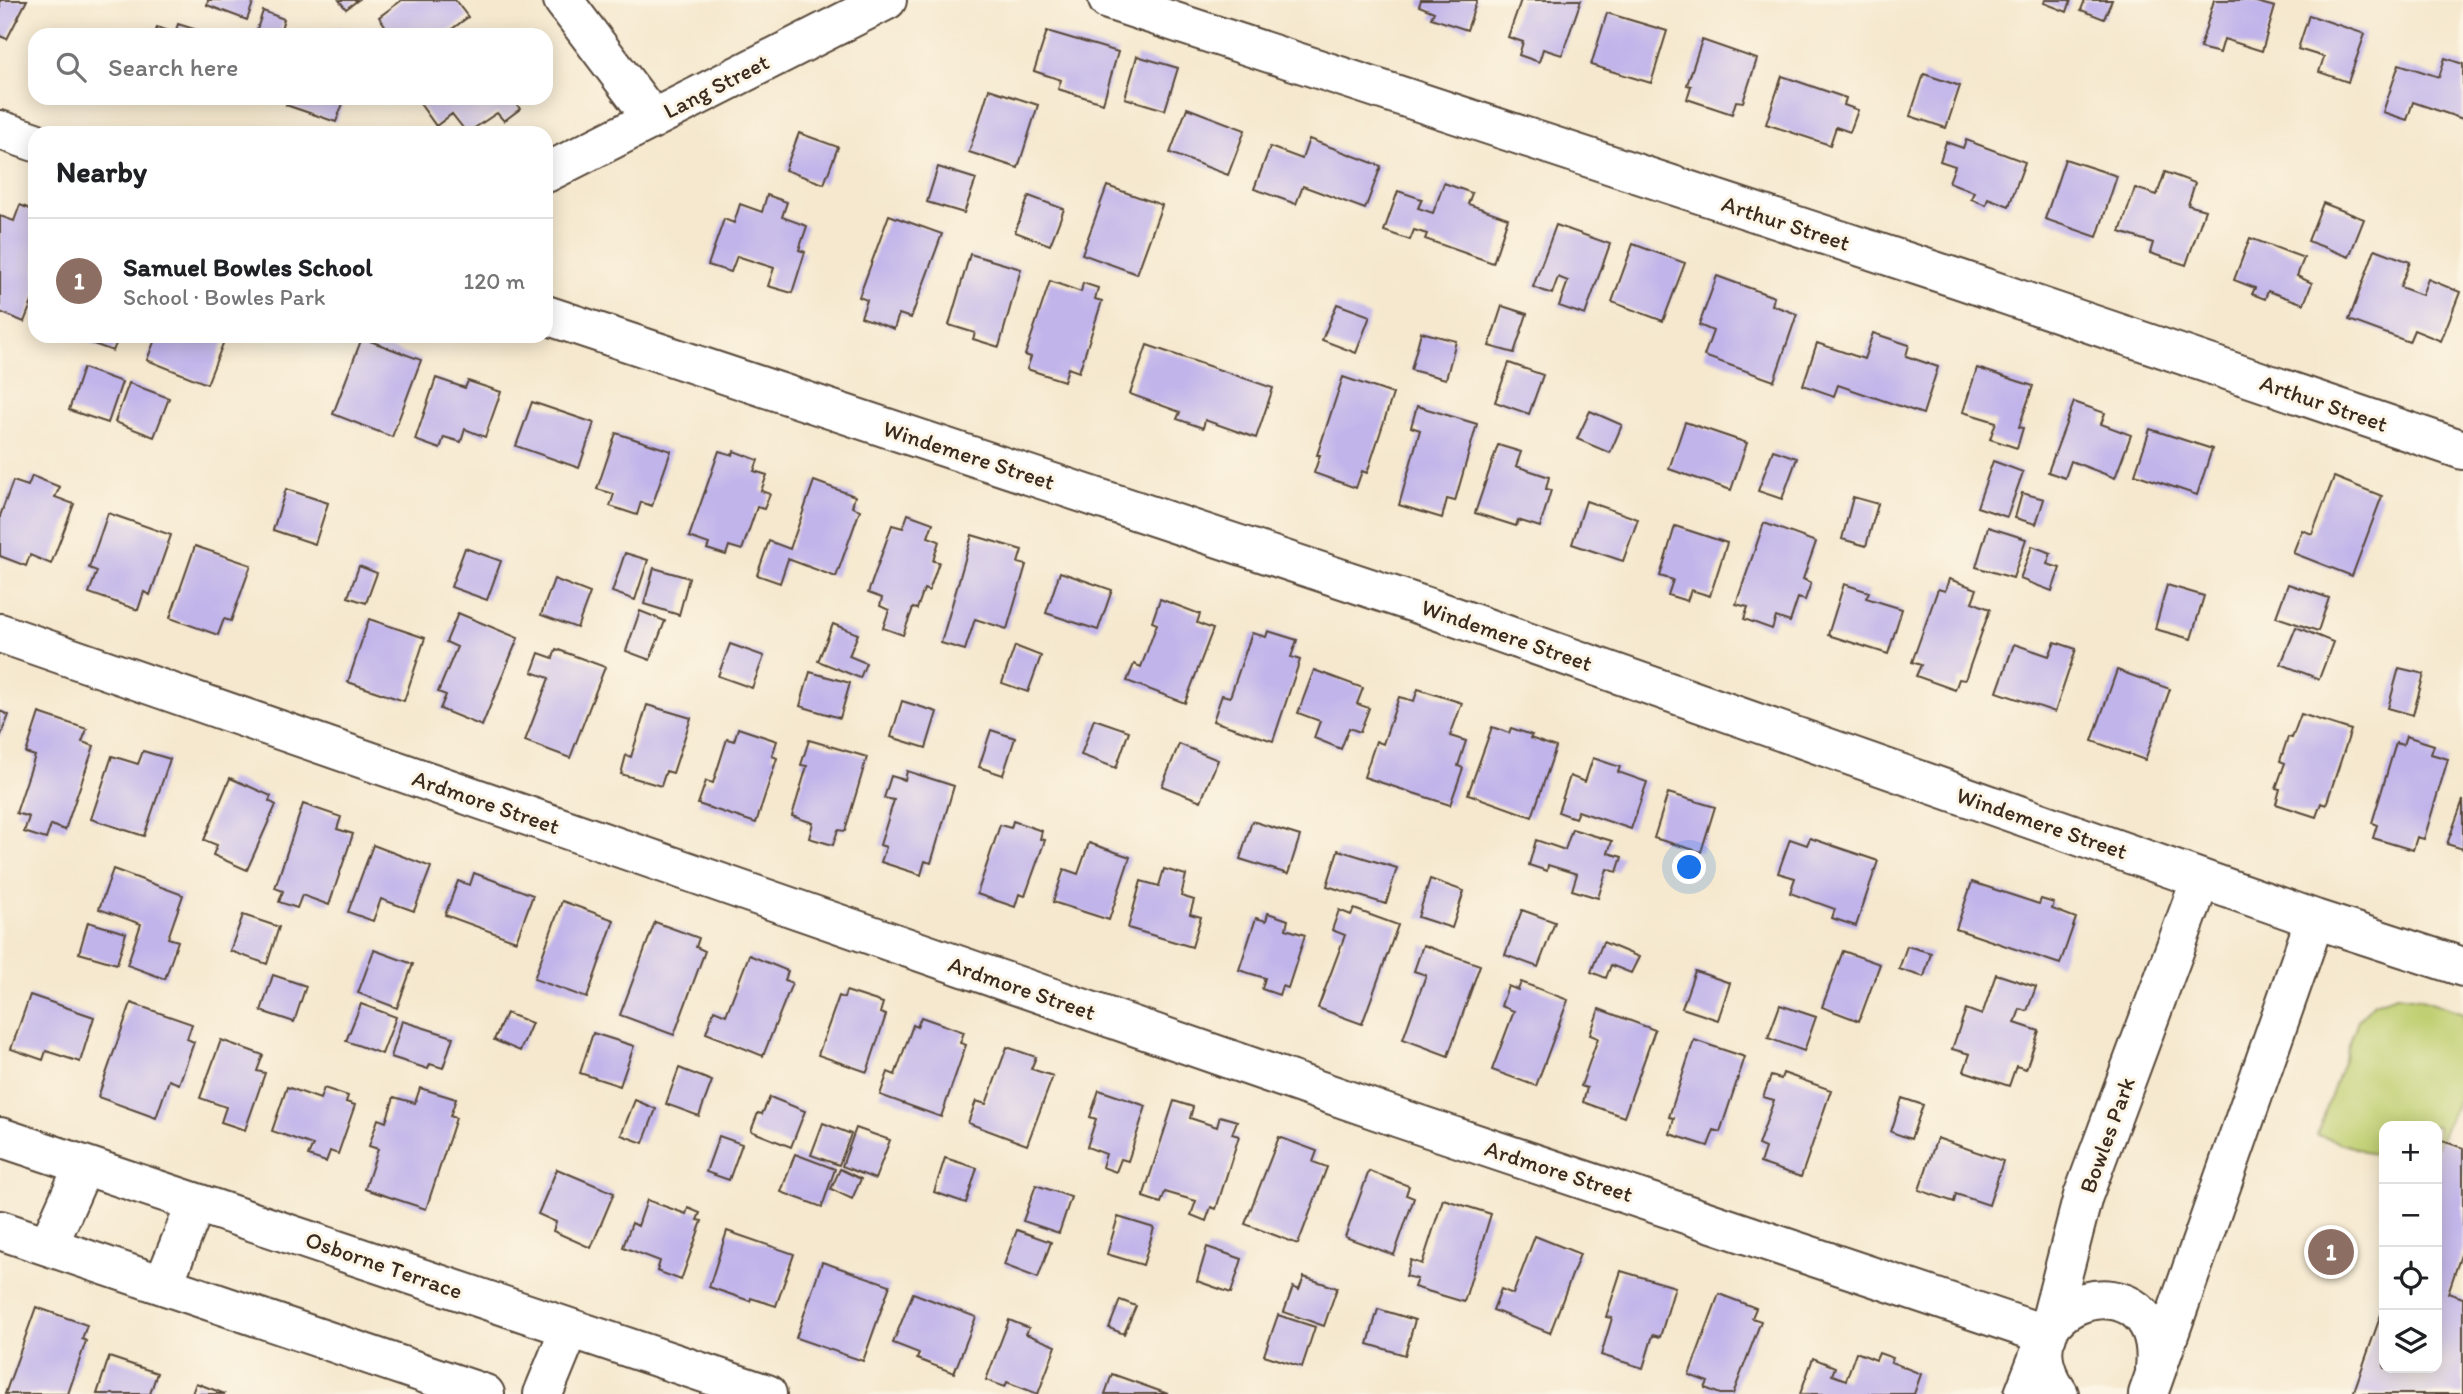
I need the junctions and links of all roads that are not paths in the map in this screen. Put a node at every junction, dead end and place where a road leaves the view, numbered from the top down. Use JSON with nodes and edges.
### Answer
{"nodes":[{"id":1,"x":563,"y":0,"type":"edge"},
{"id":2,"x":887,"y":0,"type":"edge"},
{"id":3,"x":1108,"y":0,"type":"edge"},
{"id":4,"x":653,"y":118,"type":"junction"},
{"id":5,"x":0,"y":130,"type":"edge"},
{"id":6,"x":28,"y":140,"type":"edge"},
{"id":7,"x":553,"y":169,"type":"edge"},
{"id":8,"x":553,"y":317,"type":"edge"},
{"id":9,"x":2463,"y":450,"type":"edge"},
{"id":10,"x":0,"y":634,"type":"edge"},
{"id":11,"x":2201,"y":879,"type":"junction"},
{"id":12,"x":2315,"y":919,"type":"junction"},
{"id":13,"x":2463,"y":967,"type":"edge"},
{"id":14,"x":0,"y":1137,"type":"edge"},
{"id":15,"x":84,"y":1165,"type":"junction"},
{"id":16,"x":197,"y":1203,"type":"junction"},
{"id":17,"x":0,"y":1230,"type":"edge"},
{"id":18,"x":48,"y":1246,"type":"junction"},
{"id":19,"x":163,"y":1285,"type":"junction"},
{"id":20,"x":570,"y":1328,"type":"junction"},
{"id":21,"x":2047,"y":1335,"type":"junction"},
{"id":22,"x":684,"y":1381,"type":"edge"},
{"id":23,"x":2148,"y":1387,"type":"edge"},
{"id":24,"x":485,"y":1394,"type":"edge"},
{"id":25,"x":543,"y":1394,"type":"edge"},
{"id":26,"x":767,"y":1394,"type":"edge"},
{"id":27,"x":2024,"y":1394,"type":"edge"},
{"id":28,"x":2060,"y":1394,"type":"edge"}],
"edges":[{"from":1,"to":4,"type":"street"},
{"from":2,"to":4,"type":"street","name":"Lang Street"},
{"from":3,"to":9,"type":"street","name":"Arthur Street"},
{"from":4,"to":7,"type":"street","name":"Lang Street"},
{"from":5,"to":6,"type":"street"},
{"from":8,"to":11,"type":"street","name":"Windemere Street"},
{"from":10,"to":21,"type":"street","name":"Ardmore Street"},
{"from":11,"to":12,"type":"street","name":"Windemere Street"},
{"from":11,"to":21,"type":"street","name":"Bowles Park"},
{"from":12,"to":13,"type":"street","name":"Windemere Street"},
{"from":12,"to":23,"type":"street"},
{"from":14,"to":15,"type":"street","name":"Osborne Terrace"},
{"from":15,"to":16,"type":"street","name":"Osborne Terrace"},
{"from":15,"to":18,"type":"street"},
{"from":16,"to":19,"type":"street"},
{"from":16,"to":20,"type":"street","name":"Osborne Terrace"},
{"from":17,"to":18,"type":"street"},
{"from":18,"to":19,"type":"street"},
{"from":19,"to":24,"type":"street"},
{"from":20,"to":22,"type":"street","name":"Osborne Terrace"},
{"from":20,"to":25,"type":"street"},
{"from":21,"to":23,"type":"street"},
{"from":21,"to":27,"type":"street","name":"Bowles Park"},
{"from":21,"to":28,"type":"street"},
{"from":22,"to":26,"type":"street","name":"Osborne Terrace"}]}
